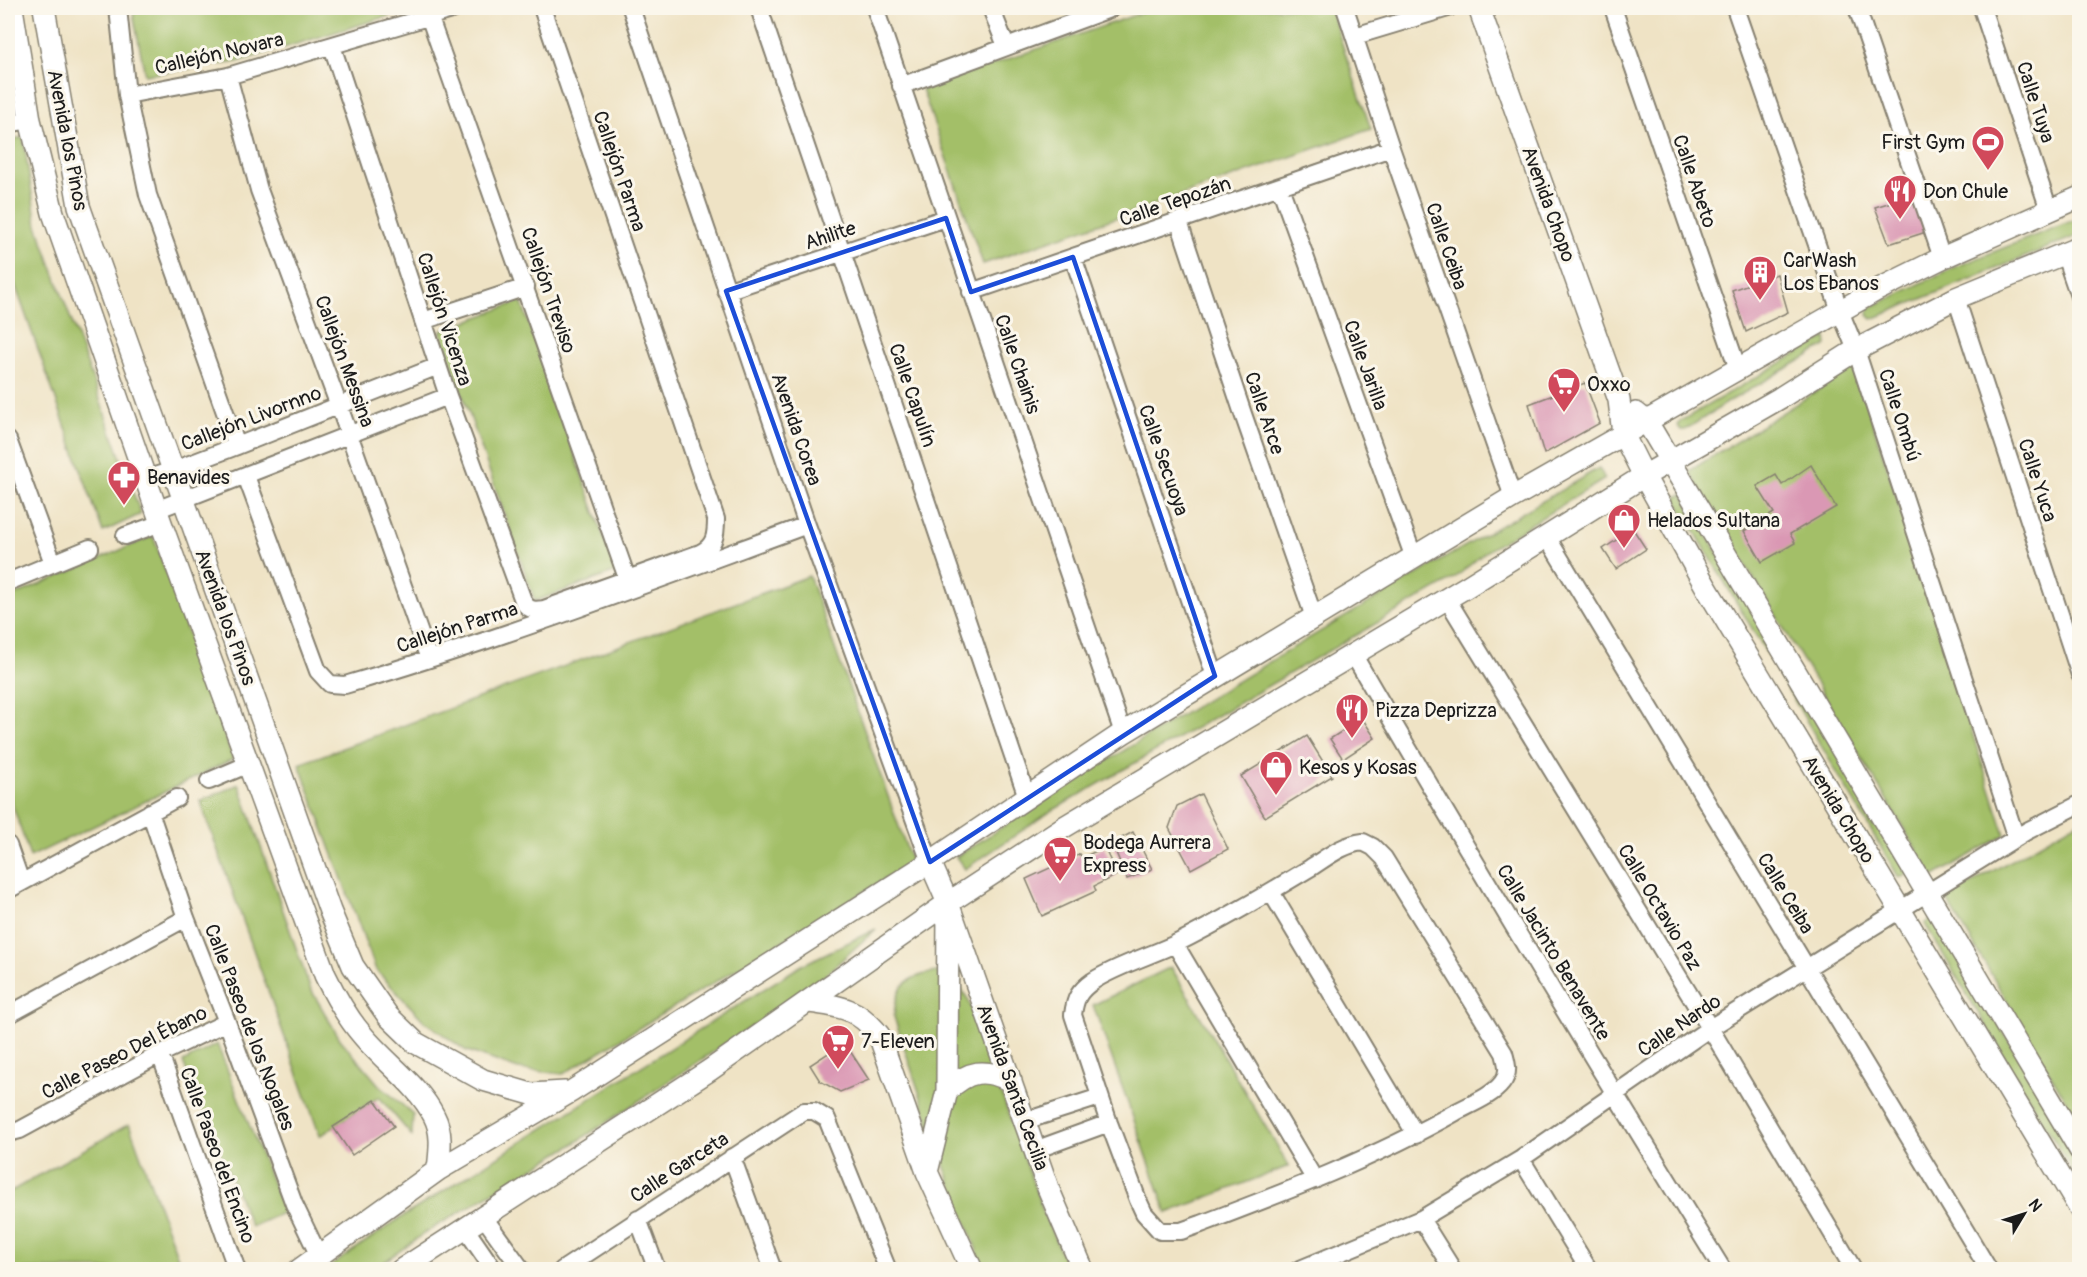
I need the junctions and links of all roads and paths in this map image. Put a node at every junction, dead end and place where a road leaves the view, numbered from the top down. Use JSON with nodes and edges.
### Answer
{"nodes":[{"id":1,"x":12,"y":8,"type":"edge"},
{"id":2,"x":44,"y":8,"type":"edge"},
{"id":3,"x":118,"y":8,"type":"edge"},
{"id":4,"x":458,"y":8,"type":"edge"},
{"id":5,"x":542,"y":8,"type":"edge"},
{"id":6,"x":631,"y":8,"type":"edge"},
{"id":7,"x":759,"y":8,"type":"edge"},
{"id":8,"x":875,"y":8,"type":"edge"},
{"id":9,"x":992,"y":8,"type":"edge"},
{"id":10,"x":1107,"y":8,"type":"edge"},
{"id":11,"x":1345,"y":8,"type":"edge"},
{"id":12,"x":1448,"y":8,"type":"edge"},
{"id":13,"x":1479,"y":8,"type":"edge"},
{"id":14,"x":1613,"y":8,"type":"edge"},
{"id":15,"x":1735,"y":8,"type":"edge"},
{"id":16,"x":1857,"y":8,"type":"edge"},
{"id":17,"x":1983,"y":8,"type":"edge"},
{"id":18,"x":429,"y":16,"type":"junction"},
{"id":19,"x":1355,"y":36,"type":"junction"},
{"id":20,"x":332,"y":46,"type":"junction"},
{"id":21,"x":1006,"y":46,"type":"junction"},
{"id":22,"x":228,"y":76,"type":"junction"},
{"id":23,"x":901,"y":86,"type":"junction"},
{"id":24,"x":127,"y":95,"type":"junction"},
{"id":25,"x":30,"y":120,"type":"junction"},
{"id":26,"x":8,"y":124,"type":"edge"},
{"id":27,"x":1391,"y":148,"type":"junction"},
{"id":28,"x":1280,"y":187,"type":"junction"},
{"id":29,"x":2079,"y":197,"type":"edge"},
{"id":30,"x":2049,"y":210,"type":"junction"},
{"id":31,"x":946,"y":218,"type":"junction"},
{"id":32,"x":1179,"y":222,"type":"junction"},
{"id":33,"x":2072,"y":250,"type":"edge"},
{"id":34,"x":843,"y":253,"type":"junction"},
{"id":35,"x":1073,"y":257,"type":"junction"},
{"id":36,"x":1942,"y":258,"type":"junction"},
{"id":37,"x":526,"y":287,"type":"junction"},
{"id":38,"x":726,"y":291,"type":"junction"},
{"id":39,"x":971,"y":292,"type":"junction"},
{"id":40,"x":1956,"y":298,"type":"junction"},
{"id":41,"x":2079,"y":299,"type":"edge"},
{"id":42,"x":1840,"y":311,"type":"junction"},
{"id":43,"x":423,"y":321,"type":"junction"},
{"id":44,"x":1856,"y":350,"type":"junction"},
{"id":45,"x":438,"y":366,"type":"junction"},
{"id":46,"x":1738,"y":369,"type":"junction"},
{"id":47,"x":448,"y":396,"type":"junction"},
{"id":48,"x":1619,"y":400,"type":"junction"},
{"id":49,"x":339,"y":406,"type":"junction"},
{"id":50,"x":1647,"y":422,"type":"junction"},
{"id":51,"x":1623,"y":434,"type":"junction"},
{"id":52,"x":349,"y":435,"type":"junction"},
{"id":53,"x":8,"y":440,"type":"edge"},
{"id":54,"x":237,"y":446,"type":"junction"},
{"id":55,"x":1669,"y":461,"type":"junction"},
{"id":56,"x":12,"y":463,"type":"edge"},
{"id":57,"x":174,"y":470,"type":"junction"},
{"id":58,"x":246,"y":476,"type":"junction"},
{"id":59,"x":1644,"y":476,"type":"junction"},
{"id":60,"x":145,"y":479,"type":"junction"},
{"id":61,"x":1513,"y":496,"type":"junction"},
{"id":62,"x":184,"y":500,"type":"junction"},
{"id":63,"x":159,"y":516,"type":"junction"},
{"id":64,"x":807,"y":525,"type":"junction"},
{"id":65,"x":125,"y":536,"type":"dead end"},
{"id":66,"x":1547,"y":537,"type":"junction"},
{"id":67,"x":90,"y":548,"type":"dead end"},
{"id":68,"x":1414,"y":558,"type":"junction"},
{"id":69,"x":52,"y":563,"type":"junction"},
{"id":70,"x":627,"y":578,"type":"junction"},
{"id":71,"x":8,"y":582,"type":"edge"},
{"id":72,"x":1448,"y":599,"type":"junction"},
{"id":73,"x":1314,"y":617,"type":"junction"},
{"id":74,"x":1353,"y":654,"type":"junction"},
{"id":75,"x":429,"y":659,"type":"junction"},
{"id":76,"x":2079,"y":675,"type":"edge"},
{"id":77,"x":1215,"y":676,"type":"junction"},
{"id":78,"x":1123,"y":733,"type":"junction"},
{"id":79,"x":249,"y":764,"type":"junction"},
{"id":80,"x":209,"y":781,"type":"dead end"},
{"id":81,"x":1027,"y":797,"type":"junction"},
{"id":82,"x":177,"y":798,"type":"dead end"},
{"id":83,"x":2079,"y":804,"type":"edge"},
{"id":84,"x":150,"y":812,"type":"junction"},
{"id":85,"x":2016,"y":838,"type":"junction"},
{"id":86,"x":8,"y":845,"type":"edge"},
{"id":87,"x":930,"y":862,"type":"junction"},
{"id":88,"x":14,"y":886,"type":"edge"},
{"id":89,"x":1270,"y":892,"type":"junction"},
{"id":90,"x":1926,"y":894,"type":"junction"},
{"id":91,"x":948,"y":903,"type":"junction"},
{"id":92,"x":1900,"y":910,"type":"junction"},
{"id":93,"x":186,"y":918,"type":"junction"},
{"id":94,"x":1175,"y":944,"type":"junction"},
{"id":95,"x":1807,"y":969,"type":"junction"},
{"id":96,"x":809,"y":1002,"type":"junction"},
{"id":97,"x":8,"y":1015,"type":"edge"},
{"id":98,"x":388,"y":1016,"type":"junction"},
{"id":99,"x":227,"y":1022,"type":"junction"},
{"id":100,"x":1710,"y":1028,"type":"junction"},
{"id":101,"x":364,"y":1037,"type":"junction"},
{"id":102,"x":160,"y":1054,"type":"junction"},
{"id":103,"x":1011,"y":1082,"type":"junction"},
{"id":104,"x":572,"y":1091,"type":"junction"},
{"id":105,"x":947,"y":1091,"type":"junction"},
{"id":106,"x":1615,"y":1095,"type":"junction"},
{"id":107,"x":1100,"y":1097,"type":"junction"},
{"id":108,"x":1025,"y":1121,"type":"junction"},
{"id":109,"x":1109,"y":1123,"type":"junction"},
{"id":110,"x":8,"y":1133,"type":"edge"},
{"id":111,"x":1416,"y":1135,"type":"junction"},
{"id":112,"x":1035,"y":1150,"type":"junction"},
{"id":113,"x":2079,"y":1150,"type":"edge"},
{"id":114,"x":732,"y":1157,"type":"junction"},
{"id":115,"x":1521,"y":1159,"type":"junction"},
{"id":116,"x":438,"y":1170,"type":"junction"},
{"id":117,"x":927,"y":1172,"type":"junction"},
{"id":118,"x":1316,"y":1180,"type":"junction"},
{"id":119,"x":2079,"y":1209,"type":"edge"},
{"id":120,"x":483,"y":1216,"type":"junction"},
{"id":121,"x":1421,"y":1219,"type":"junction"},
{"id":122,"x":638,"y":1220,"type":"junction"},
{"id":123,"x":465,"y":1228,"type":"junction"},
{"id":124,"x":318,"y":1254,"type":"junction"},
{"id":125,"x":1323,"y":1265,"type":"edge"},
{"id":126,"x":237,"y":1269,"type":"edge"},
{"id":127,"x":299,"y":1269,"type":"edge"},
{"id":128,"x":401,"y":1269,"type":"edge"},
{"id":129,"x":494,"y":1269,"type":"edge"},
{"id":130,"x":522,"y":1269,"type":"edge"},
{"id":131,"x":562,"y":1269,"type":"edge"},
{"id":132,"x":657,"y":1269,"type":"edge"},
{"id":133,"x":773,"y":1269,"type":"edge"},
{"id":134,"x":888,"y":1269,"type":"edge"},
{"id":135,"x":972,"y":1269,"type":"edge"},
{"id":136,"x":1083,"y":1269,"type":"edge"},
{"id":137,"x":1298,"y":1269,"type":"edge"},
{"id":138,"x":1453,"y":1269,"type":"edge"},
{"id":139,"x":1589,"y":1269,"type":"edge"},
{"id":140,"x":1723,"y":1269,"type":"edge"},
{"id":141,"x":1854,"y":1269,"type":"edge"},
{"id":142,"x":1989,"y":1269,"type":"edge"}],
"edges":[{"from":1,"to":25,"type":"street","name":"Avenida los Pinos"},
{"from":2,"to":57,"type":"street","name":"Avenida los Pinos"},
{"from":3,"to":24,"type":"street"},
{"from":4,"to":18,"type":"street","name":"Callejón Novara"},
{"from":5,"to":70,"type":"street","name":"Callejón Parma"},
{"from":6,"to":38,"type":"street","name":"Avenida Corea"},
{"from":7,"to":34,"type":"street","name":"Calle Capulín"},
{"from":8,"to":23,"type":"street","name":"Calle Chainis"},
{"from":9,"to":21,"type":"street"},
{"from":10,"to":21,"type":"street"},
{"from":11,"to":19,"type":"street","name":"Calle Ceiba"},
{"from":12,"to":19,"type":"street"},
{"from":13,"to":48,"type":"street","name":"Avenida Chopo"},
{"from":14,"to":46,"type":"street","name":"Calle Abeto"},
{"from":15,"to":42,"type":"street","name":"Calle Ombú"},
{"from":16,"to":36,"type":"street"},
{"from":17,"to":30,"type":"street","name":"Calle Tuya"},
{"from":18,"to":20,"type":"street","name":"Callejón Novara"},
{"from":18,"to":37,"type":"street","name":"Callejón Treviso"},
{"from":19,"to":27,"type":"street","name":"Calle Ceiba"},
{"from":20,"to":22,"type":"street","name":"Callejón Novara"},
{"from":20,"to":43,"type":"street","name":"Callejón Vicenza"},
{"from":21,"to":23,"type":"street"},
{"from":22,"to":24,"type":"street","name":"Callejón Novara"},
{"from":22,"to":49,"type":"street","name":"Callejón Messina"},
{"from":23,"to":31,"type":"street","name":"Calle Chainis"},
{"from":24,"to":54,"type":"street"},
{"from":25,"to":26,"type":"street"},
{"from":25,"to":60,"type":"street","name":"Avenida los Pinos"},
{"from":27,"to":28,"type":"street","name":"Calle Tepozán"},
{"from":27,"to":61,"type":"street","name":"Calle Ceiba"},
{"from":28,"to":32,"type":"street","name":"Calle Tepozán"},
{"from":28,"to":68,"type":"street","name":"Calle Jarilla"},
{"from":29,"to":30,"type":"street"},
{"from":30,"to":36,"type":"street"},
{"from":31,"to":34,"type":"street","name":"Ahilite"},
{"from":31,"to":39,"type":"street","name":"Calle Chainis"},
{"from":32,"to":35,"type":"street","name":"Calle Tepozán"},
{"from":32,"to":73,"type":"street","name":"Calle Arce"},
{"from":33,"to":40,"type":"street"},
{"from":33,"to":41,"type":"street"},
{"from":34,"to":38,"type":"street","name":"Ahilite"},
{"from":34,"to":81,"type":"street","name":"Calle Capulín"},
{"from":35,"to":39,"type":"street","name":"Calle Tepozán"},
{"from":35,"to":77,"type":"street","name":"Calle Secuoya"},
{"from":36,"to":42,"type":"street"},
{"from":37,"to":43,"type":"street"},
{"from":37,"to":70,"type":"street","name":"Callejón Treviso"},
{"from":38,"to":64,"type":"street","name":"Avenida Corea"},
{"from":39,"to":78,"type":"street","name":"Calle Chainis"},
{"from":40,"to":44,"type":"street"},
{"from":40,"to":76,"type":"street","name":"Calle Yuca"},
{"from":42,"to":44,"type":"street","name":"Calle Ombú"},
{"from":42,"to":46,"type":"street"},
{"from":43,"to":45,"type":"street","name":"Callejón Vicenza"},
{"from":44,"to":55,"type":"street"},
{"from":44,"to":85,"type":"street","name":"Calle Ombú"},
{"from":45,"to":47,"type":"street","name":"Callejón Vicenza"},
{"from":45,"to":49,"type":"street","name":"Callejón Livornno"},
{"from":46,"to":50,"type":"street"},
{"from":47,"to":52,"type":"street"},
{"from":47,"to":70,"type":"street","name":"Callejón Vicenza"},
{"from":48,"to":50,"type":"street","name":"Avenida Chopo"},
{"from":48,"to":51,"type":"street","name":"Avenida Chopo"},
{"from":49,"to":52,"type":"street","name":"Callejón Messina"},
{"from":49,"to":54,"type":"street","name":"Callejón Livornno"},
{"from":50,"to":51,"type":"street"},
{"from":50,"to":55,"type":"street","name":"Avenida Chopo"},
{"from":51,"to":59,"type":"street","name":"Avenida Chopo"},
{"from":51,"to":61,"type":"street"},
{"from":52,"to":58,"type":"street"},
{"from":52,"to":75,"type":"street","name":"Callejón Messina"},
{"from":53,"to":56,"type":"street"},
{"from":54,"to":57,"type":"street","name":"Callejón Livornno"},
{"from":55,"to":59,"type":"street"},
{"from":55,"to":90,"type":"street","name":"Avenida Chopo"},
{"from":56,"to":69,"type":"street"},
{"from":57,"to":60,"type":"street","name":"Callejón Livornno"},
{"from":57,"to":62,"type":"street","name":"Avenida los Pinos"},
{"from":58,"to":62,"type":"street"},
{"from":58,"to":75,"type":"street","name":"Callejón Parma"},
{"from":59,"to":66,"type":"street"},
{"from":59,"to":92,"type":"street","name":"Avenida Chopo"},
{"from":60,"to":63,"type":"street","name":"Avenida los Pinos"},
{"from":61,"to":68,"type":"street"},
{"from":62,"to":63,"type":"street"},
{"from":62,"to":98,"type":"street","name":"Avenida los Pinos"},
{"from":63,"to":65,"type":"street"},
{"from":63,"to":79,"type":"street","name":"Avenida los Pinos"},
{"from":64,"to":75,"type":"street","name":"Callejón Parma"},
{"from":64,"to":87,"type":"street","name":"Avenida Corea"},
{"from":66,"to":72,"type":"street"},
{"from":66,"to":95,"type":"street","name":"Calle Ceiba"},
{"from":67,"to":69,"type":"street"},
{"from":68,"to":73,"type":"street"},
{"from":69,"to":71,"type":"street"},
{"from":72,"to":74,"type":"street"},
{"from":72,"to":100,"type":"street","name":"Calle Octavio Paz"},
{"from":73,"to":77,"type":"street"},
{"from":74,"to":91,"type":"street"},
{"from":74,"to":106,"type":"street","name":"Calle Jacinto Benavente"},
{"from":77,"to":78,"type":"street"},
{"from":78,"to":81,"type":"street"},
{"from":79,"to":80,"type":"street"},
{"from":79,"to":101,"type":"street","name":"Avenida los Pinos"},
{"from":81,"to":87,"type":"street"},
{"from":82,"to":84,"type":"street"},
{"from":83,"to":85,"type":"street","name":"Calle Nardo"},
{"from":84,"to":88,"type":"street"},
{"from":84,"to":93,"type":"street","name":"Calle Paseo de los Nogales"},
{"from":85,"to":90,"type":"street","name":"Calle Nardo"},
{"from":86,"to":88,"type":"street"},
{"from":87,"to":91,"type":"street","name":"Avenida Santa Cecilia"},
{"from":87,"to":104,"type":"street"},
{"from":89,"to":94,"type":"street"},
{"from":89,"to":111,"type":"street"},
{"from":89,"to":111,"type":"street"},
{"from":90,"to":92,"type":"street","name":"Calle Nardo"},
{"from":90,"to":113,"type":"street","name":"Avenida Chopo"},
{"from":91,"to":96,"type":"street"},
{"from":91,"to":103,"type":"street","name":"Avenida Santa Cecilia"},
{"from":91,"to":105,"type":"street"},
{"from":92,"to":95,"type":"street","name":"Calle Nardo"},
{"from":92,"to":119,"type":"street","name":"Avenida Chopo"},
{"from":93,"to":97,"type":"street"},
{"from":93,"to":99,"type":"street","name":"Calle Paseo de los Nogales"},
{"from":94,"to":107,"type":"street"},
{"from":94,"to":118,"type":"street"},
{"from":95,"to":100,"type":"street","name":"Calle Nardo"},
{"from":95,"to":142,"type":"street","name":"Calle Ceiba"},
{"from":96,"to":117,"type":"street"},
{"from":96,"to":120,"type":"street"},
{"from":98,"to":101,"type":"street"},
{"from":98,"to":104,"type":"street","name":"Avenida los Pinos"},
{"from":99,"to":102,"type":"street","name":"Calle Paseo Del Ébano"},
{"from":99,"to":124,"type":"street","name":"Calle Paseo de los Nogales"},
{"from":100,"to":106,"type":"street","name":"Calle Nardo"},
{"from":100,"to":141,"type":"street","name":"Calle Octavio Paz"},
{"from":101,"to":116,"type":"street","name":"Avenida los Pinos"},
{"from":102,"to":110,"type":"street","name":"Calle Paseo Del Ébano"},
{"from":102,"to":126,"type":"street","name":"Calle Paseo del Encino"},
{"from":103,"to":105,"type":"street"},
{"from":103,"to":108,"type":"street","name":"Avenida Santa Cecilia"},
{"from":104,"to":116,"type":"street"},
{"from":105,"to":117,"type":"street"},
{"from":106,"to":115,"type":"street","name":"Calle Nardo"},
{"from":106,"to":140,"type":"street","name":"Calle Jacinto Benavente"},
{"from":107,"to":108,"type":"street"},
{"from":107,"to":109,"type":"street"},
{"from":108,"to":112,"type":"street","name":"Avenida Santa Cecilia"},
{"from":109,"to":112,"type":"street"},
{"from":109,"to":118,"type":"street"},
{"from":111,"to":118,"type":"street"},
{"from":112,"to":136,"type":"street","name":"Avenida Santa Cecilia"},
{"from":114,"to":122,"type":"street","name":"Calle Garceta"},
{"from":114,"to":133,"type":"street"},
{"from":114,"to":134,"type":"street","name":"Calle Garceta"},
{"from":115,"to":121,"type":"street","name":"Calle Nardo"},
{"from":115,"to":139,"type":"street"},
{"from":116,"to":124,"type":"street"},
{"from":117,"to":135,"type":"street"},
{"from":120,"to":123,"type":"street"},
{"from":120,"to":130,"type":"street"},
{"from":121,"to":125,"type":"street","name":"Calle Nardo"},
{"from":121,"to":138,"type":"street"},
{"from":122,"to":131,"type":"street","name":"Calle Garceta"},
{"from":122,"to":132,"type":"street"},
{"from":123,"to":128,"type":"street"},
{"from":123,"to":129,"type":"street"},
{"from":124,"to":127,"type":"street"},
{"from":125,"to":137,"type":"street","name":"Calle Nardo"}]}
